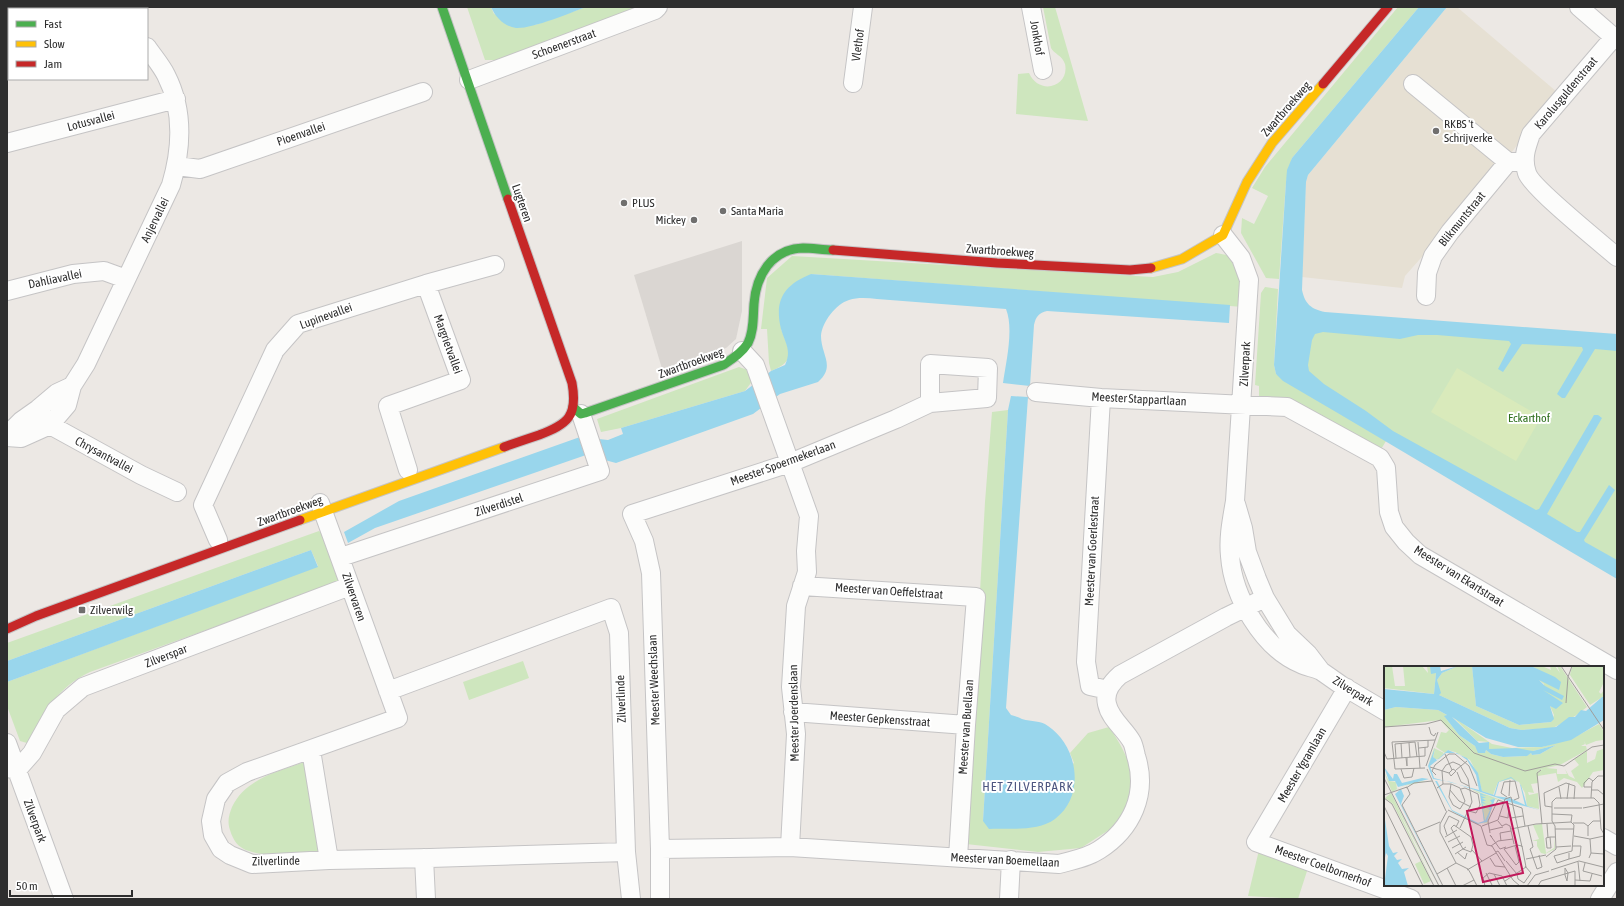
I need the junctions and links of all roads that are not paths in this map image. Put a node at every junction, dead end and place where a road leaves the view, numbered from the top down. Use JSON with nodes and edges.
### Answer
{"nodes":[{"id":1,"x":442,"y":7,"type":"edge"},
{"id":2,"x":658,"y":7,"type":"edge"},
{"id":3,"x":863,"y":7,"type":"edge"},
{"id":4,"x":1031,"y":7,"type":"edge"},
{"id":5,"x":1388,"y":7,"type":"edge"},
{"id":6,"x":1579,"y":7,"type":"edge"},
{"id":7,"x":1615,"y":39,"type":"edge"},
{"id":8,"x":148,"y":48,"type":"edge"},
{"id":9,"x":1043,"y":70,"type":"dead end"},
{"id":10,"x":469,"y":80,"type":"junction"},
{"id":11,"x":853,"y":83,"type":"dead end"},
{"id":12,"x":1413,"y":84,"type":"dead end"},
{"id":13,"x":424,"y":92,"type":"dead end"},
{"id":14,"x":176,"y":99,"type":"junction"},
{"id":15,"x":7,"y":143,"type":"edge"},
{"id":16,"x":1516,"y":162,"type":"junction"},
{"id":17,"x":176,"y":166,"type":"junction"},
{"id":18,"x":1223,"y":235,"type":"junction"},
{"id":19,"x":1617,"y":257,"type":"edge"},
{"id":20,"x":495,"y":265,"type":"dead end"},
{"id":21,"x":126,"y":279,"type":"junction"},
{"id":22,"x":426,"y":284,"type":"junction"},
{"id":23,"x":7,"y":290,"type":"edge"},
{"id":24,"x":1426,"y":296,"type":"dead end"},
{"id":25,"x":742,"y":351,"type":"junction"},
{"id":26,"x":72,"y":386,"type":"junction"},
{"id":27,"x":1036,"y":392,"type":"dead end"},
{"id":28,"x":1102,"y":398,"type":"junction"},
{"id":29,"x":930,"y":403,"type":"dead end"},
{"id":30,"x":1242,"y":405,"type":"junction"},
{"id":31,"x":38,"y":409,"type":"junction"},
{"id":32,"x":579,"y":413,"type":"junction"},
{"id":33,"x":547,"y":421,"type":"dead end"},
{"id":34,"x":50,"y":426,"type":"junction"},
{"id":35,"x":7,"y":436,"type":"edge"},
{"id":36,"x":790,"y":463,"type":"junction"},
{"id":37,"x":408,"y":470,"type":"dead end"},
{"id":38,"x":177,"y":492,"type":"dead end"},
{"id":39,"x":1235,"y":501,"type":"junction"},
{"id":40,"x":324,"y":505,"type":"junction"},
{"id":41,"x":632,"y":514,"type":"joint"},
{"id":42,"x":218,"y":540,"type":"junction"},
{"id":43,"x":196,"y":548,"type":"dead end"},
{"id":44,"x":340,"y":557,"type":"junction"},
{"id":45,"x":350,"y":586,"type":"junction"},
{"id":46,"x":802,"y":586,"type":"junction"},
{"id":47,"x":976,"y":597,"type":"joint"},
{"id":48,"x":1265,"y":598,"type":"junction"},
{"id":49,"x":1246,"y":607,"type":"junction"},
{"id":50,"x":7,"y":629,"type":"edge"},
{"id":51,"x":1322,"y":670,"type":"junction"},
{"id":52,"x":1617,"y":670,"type":"edge"},
{"id":53,"x":1347,"y":688,"type":"junction"},
{"id":54,"x":388,"y":690,"type":"junction"},
{"id":55,"x":1108,"y":690,"type":"junction"},
{"id":56,"x":1384,"y":710,"type":"edge"},
{"id":57,"x":793,"y":712,"type":"junction"},
{"id":58,"x":966,"y":725,"type":"junction"},
{"id":59,"x":7,"y":743,"type":"edge"},
{"id":60,"x":311,"y":750,"type":"junction"},
{"id":61,"x":12,"y":769,"type":"edge"},
{"id":62,"x":1604,"y":839,"type":"edge"},
{"id":63,"x":1256,"y":842,"type":"joint"},
{"id":64,"x":1617,"y":846,"type":"edge"},
{"id":65,"x":790,"y":847,"type":"junction"},
{"id":66,"x":660,"y":849,"type":"junction"},
{"id":67,"x":626,"y":852,"type":"junction"},
{"id":68,"x":424,"y":858,"type":"junction"},
{"id":69,"x":958,"y":858,"type":"junction"},
{"id":70,"x":329,"y":860,"type":"junction"},
{"id":71,"x":1011,"y":860,"type":"junction"},
{"id":72,"x":1617,"y":872,"type":"edge"},
{"id":73,"x":64,"y":899,"type":"edge"},
{"id":74,"x":426,"y":899,"type":"edge"},
{"id":75,"x":631,"y":899,"type":"edge"},
{"id":76,"x":660,"y":899,"type":"edge"},
{"id":77,"x":1009,"y":899,"type":"edge"},
{"id":78,"x":1411,"y":899,"type":"edge"},
{"id":79,"x":1600,"y":899,"type":"edge"}],
"edges":[{"from":1,"to":10,"type":"street","name":"Lugteren"},
{"from":2,"to":10,"type":"street","name":"Schoenerstraat"},
{"from":3,"to":11,"type":"street","name":"Vlethof"},
{"from":4,"to":9,"type":"street","name":"Jonkhof"},
{"from":5,"to":18,"type":"street","name":"Zwartbroekweg"},
{"from":6,"to":7,"type":"street"},
{"from":7,"to":16,"type":"street","name":"Karolusguldenstraat"},
{"from":8,"to":14,"type":"street","name":"Anjervallei"},
{"from":10,"to":32,"type":"street","name":"Lugteren"},
{"from":12,"to":16,"type":"street"},
{"from":13,"to":17,"type":"street","name":"Pioenvallei"},
{"from":14,"to":15,"type":"street","name":"Lotusvallei"},
{"from":14,"to":17,"type":"street","name":"Anjervallei"},
{"from":16,"to":19,"type":"street"},
{"from":16,"to":24,"type":"street","name":"Blikmuntstraat"},
{"from":17,"to":21,"type":"street","name":"Anjervallei"},
{"from":18,"to":25,"type":"street","name":"Zwartbroekweg"},
{"from":18,"to":30,"type":"street","name":"Zilverpark"},
{"from":20,"to":22,"type":"street","name":"Lupinevallei"},
{"from":21,"to":23,"type":"street","name":"Dahliavallei"},
{"from":21,"to":26,"type":"street","name":"Anjervallei"},
{"from":22,"to":37,"type":"street","name":"Margrietvallei"},
{"from":22,"to":42,"type":"street","name":"Lupinevallei"},
{"from":25,"to":32,"type":"street","name":"Zwartbroekweg"},
{"from":25,"to":36,"type":"street","name":"Meester Joerdenslaan"},
{"from":26,"to":31,"type":"street","name":"Anjervallei"},
{"from":26,"to":34,"type":"street","name":"Anjervallei"},
{"from":27,"to":28,"type":"street","name":"Meester Stappartlaan"},
{"from":28,"to":30,"type":"street","name":"Meester Stappartlaan"},
{"from":28,"to":55,"type":"street","name":"Meester van Goerlestraat"},
{"from":29,"to":36,"type":"street","name":"Meester Spoermekerlaan"},
{"from":30,"to":39,"type":"street","name":"Zilverpark"},
{"from":30,"to":52,"type":"street","name":"Meester van Ekartstraat"},
{"from":31,"to":34,"type":"street","name":"Chrysantvallei"},
{"from":31,"to":35,"type":"street","name":"Anjervallei"},
{"from":32,"to":33,"type":"street","name":"Zwartbroekweg"},
{"from":32,"to":40,"type":"street","name":"Zwartbroekweg"},
{"from":32,"to":44,"type":"street","name":"Zilverdistel"},
{"from":34,"to":35,"type":"street","name":"Anjervallei"},
{"from":34,"to":38,"type":"street","name":"Chrysantvallei"},
{"from":36,"to":41,"type":"street","name":"Meester Spoermekerlaan"},
{"from":36,"to":46,"type":"street","name":"Meester Joerdenslaan"},
{"from":39,"to":48,"type":"street","name":"Zilverpark"},
{"from":39,"to":49,"type":"street","name":"Zilverpark"},
{"from":40,"to":42,"type":"street","name":"Zwartbroekweg"},
{"from":40,"to":44,"type":"street","name":"Zilvervaren"},
{"from":40,"to":50,"type":"street","name":"Zwartbroekweg"},
{"from":41,"to":66,"type":"street","name":"Meester Weechslaan"},
{"from":42,"to":43,"type":"street","name":"Zwartbroekweg"},
{"from":44,"to":45,"type":"street","name":"Zilvervaren"},
{"from":45,"to":54,"type":"street","name":"Zilvervaren"},
{"from":45,"to":61,"type":"street","name":"Zilverspar"},
{"from":46,"to":47,"type":"street","name":"Meester van Oeffelstraat"},
{"from":46,"to":57,"type":"street","name":"Meester Joerdenslaan"},
{"from":47,"to":58,"type":"street","name":"Meester van Buellaan"},
{"from":48,"to":49,"type":"street"},
{"from":48,"to":51,"type":"street","name":"Zilverpark"},
{"from":49,"to":51,"type":"street","name":"Zilverpark"},
{"from":49,"to":55,"type":"street"},
{"from":51,"to":53,"type":"street","name":"Zilverpark"},
{"from":53,"to":56,"type":"street","name":"Zilverpark"},
{"from":53,"to":63,"type":"street","name":"Meester Ygramlaan"},
{"from":54,"to":60,"type":"street","name":"Zilverlinde"},
{"from":54,"to":67,"type":"street","name":"Zilverlinde"},
{"from":55,"to":71,"type":"street","name":"Meester van Boemellaan"},
{"from":57,"to":58,"type":"street","name":"Meester Gepkensstraat"},
{"from":57,"to":65,"type":"street","name":"Meester Joerdenslaan"},
{"from":58,"to":69,"type":"street","name":"Meester van Buellaan"},
{"from":59,"to":61,"type":"street","name":"Zilverpark"},
{"from":60,"to":70,"type":"street"},
{"from":60,"to":70,"type":"street","name":"Zilverlinde"},
{"from":61,"to":73,"type":"street","name":"Zilverpark"},
{"from":62,"to":64,"type":"street"},
{"from":63,"to":78,"type":"street","name":"Meester Coelbornerhof"},
{"from":65,"to":66,"type":"street","name":"Meester van Boemellaan"},
{"from":65,"to":69,"type":"street","name":"Meester van Boemellaan"},
{"from":66,"to":76,"type":"street"},
{"from":67,"to":68,"type":"street","name":"Zilverlinde"},
{"from":67,"to":75,"type":"street"},
{"from":68,"to":70,"type":"street","name":"Zilverlinde"},
{"from":68,"to":74,"type":"street"},
{"from":69,"to":71,"type":"street","name":"Meester van Boemellaan"},
{"from":71,"to":77,"type":"street"},
{"from":72,"to":79,"type":"street"}]}
